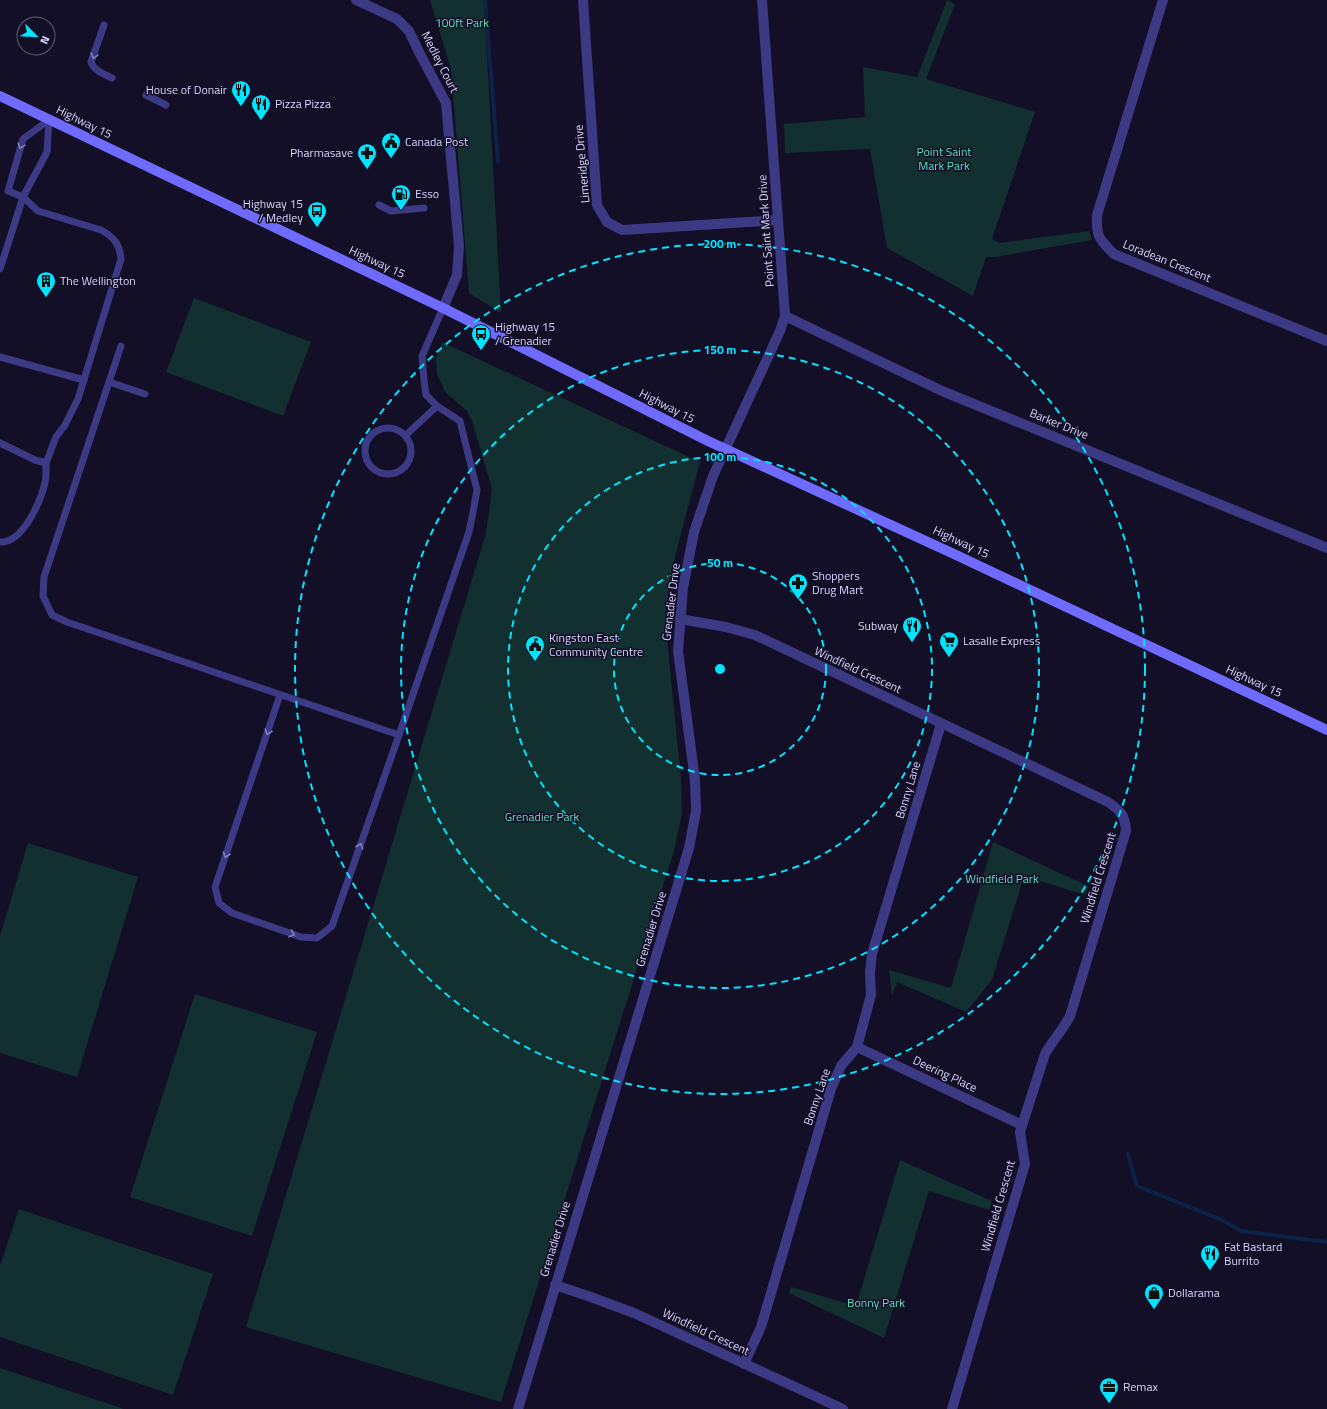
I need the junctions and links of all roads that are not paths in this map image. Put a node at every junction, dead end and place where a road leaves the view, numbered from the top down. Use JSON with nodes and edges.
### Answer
{"nodes":[{"id":1,"x":356,"y":0,"type":"edge"},
{"id":2,"x":583,"y":0,"type":"edge"},
{"id":3,"x":762,"y":0,"type":"edge"},
{"id":4,"x":1163,"y":0,"type":"edge"},
{"id":5,"x":104,"y":25,"type":"dead end"},
{"id":6,"x":112,"y":78,"type":"dead end"},
{"id":7,"x":146,"y":95,"type":"dead end"},
{"id":8,"x":0,"y":96,"type":"edge"},
{"id":9,"x":166,"y":105,"type":"dead end"},
{"id":10,"x":49,"y":120,"type":"junction"},
{"id":11,"x":23,"y":196,"type":"junction"},
{"id":12,"x":379,"y":205,"type":"dead end"},
{"id":13,"x":424,"y":208,"type":"dead end"},
{"id":14,"x":778,"y":220,"type":"junction"},
{"id":15,"x":0,"y":269,"type":"edge"},
{"id":16,"x":443,"y":308,"type":"junction"},
{"id":17,"x":785,"y":316,"type":"junction"},
{"id":18,"x":1327,"y":341,"type":"edge"},
{"id":19,"x":121,"y":346,"type":"dead end"},
{"id":20,"x":0,"y":357,"type":"edge"},
{"id":21,"x":84,"y":380,"type":"junction"},
{"id":22,"x":109,"y":382,"type":"junction"},
{"id":23,"x":145,"y":394,"type":"dead end"},
{"id":24,"x":437,"y":406,"type":"junction"},
{"id":25,"x":406,"y":435,"type":"junction"},
{"id":26,"x":0,"y":443,"type":"edge"},
{"id":27,"x":725,"y":448,"type":"junction"},
{"id":28,"x":46,"y":462,"type":"junction"},
{"id":29,"x":0,"y":542,"type":"edge"},
{"id":30,"x":1327,"y":548,"type":"edge"},
{"id":31,"x":680,"y":619,"type":"junction"},
{"id":32,"x":280,"y":695,"type":"junction"},
{"id":33,"x":941,"y":724,"type":"junction"},
{"id":34,"x":1327,"y":730,"type":"edge"},
{"id":35,"x":399,"y":735,"type":"junction"},
{"id":36,"x":857,"y":1048,"type":"junction"},
{"id":37,"x":1022,"y":1125,"type":"junction"},
{"id":38,"x":555,"y":1285,"type":"junction"},
{"id":39,"x":744,"y":1364,"type":"junction"},
{"id":40,"x":518,"y":1409,"type":"edge"},
{"id":41,"x":843,"y":1409,"type":"edge"},
{"id":42,"x":952,"y":1409,"type":"edge"}],
"edges":[{"from":1,"to":16,"type":"street","name":"Medley Court"},
{"from":2,"to":14,"type":"street","name":"Limeridge Drive"},
{"from":3,"to":14,"type":"street","name":"Point Saint Mark Drive"},
{"from":4,"to":18,"type":"street","name":"Loradean Crescent"},
{"from":5,"to":6,"type":"lane","one_way":true},
{"from":7,"to":9,"type":"lane"},
{"from":8,"to":10,"type":"main road","name":"Highway 15"},
{"from":10,"to":11,"type":"lane"},
{"from":10,"to":11,"type":"lane","one_way":true},
{"from":10,"to":16,"type":"main road","name":"Highway 15"},
{"from":11,"to":15,"type":"lane"},
{"from":11,"to":21,"type":"lane"},
{"from":12,"to":13,"type":"lane"},
{"from":14,"to":17,"type":"street","name":"Point Saint Mark Drive"},
{"from":16,"to":24,"type":"lane"},
{"from":16,"to":27,"type":"main road","name":"Highway 15"},
{"from":17,"to":27,"type":"street","name":"Point Saint Mark Drive"},
{"from":17,"to":30,"type":"street","name":"Barker Drive"},
{"from":19,"to":22,"type":"lane"},
{"from":20,"to":21,"type":"lane"},
{"from":21,"to":28,"type":"lane"},
{"from":22,"to":23,"type":"lane"},
{"from":22,"to":32,"type":"lane"},
{"from":24,"to":25,"type":"lane"},
{"from":24,"to":35,"type":"lane"},
{"from":25,"to":25,"type":"lane"},
{"from":26,"to":28,"type":"lane"},
{"from":27,"to":31,"type":"street","name":"Grenadier Drive"},
{"from":27,"to":34,"type":"main road","name":"Highway 15"},
{"from":28,"to":29,"type":"lane"},
{"from":31,"to":33,"type":"street","name":"Windfield Crescent"},
{"from":31,"to":38,"type":"street","name":"Grenadier Drive"},
{"from":32,"to":35,"type":"lane"},
{"from":32,"to":35,"type":"lane","one_way":true},
{"from":33,"to":36,"type":"street","name":"Bonny Lane"},
{"from":33,"to":37,"type":"street","name":"Windfield Crescent"},
{"from":36,"to":37,"type":"street","name":"Deering Place"},
{"from":36,"to":39,"type":"street","name":"Bonny Lane"},
{"from":37,"to":42,"type":"street","name":"Windfield Crescent"},
{"from":38,"to":39,"type":"street","name":"Windfield Crescent"},
{"from":38,"to":40,"type":"street","name":"Grenadier Drive"},
{"from":39,"to":41,"type":"street","name":"Windfield Crescent"}]}
